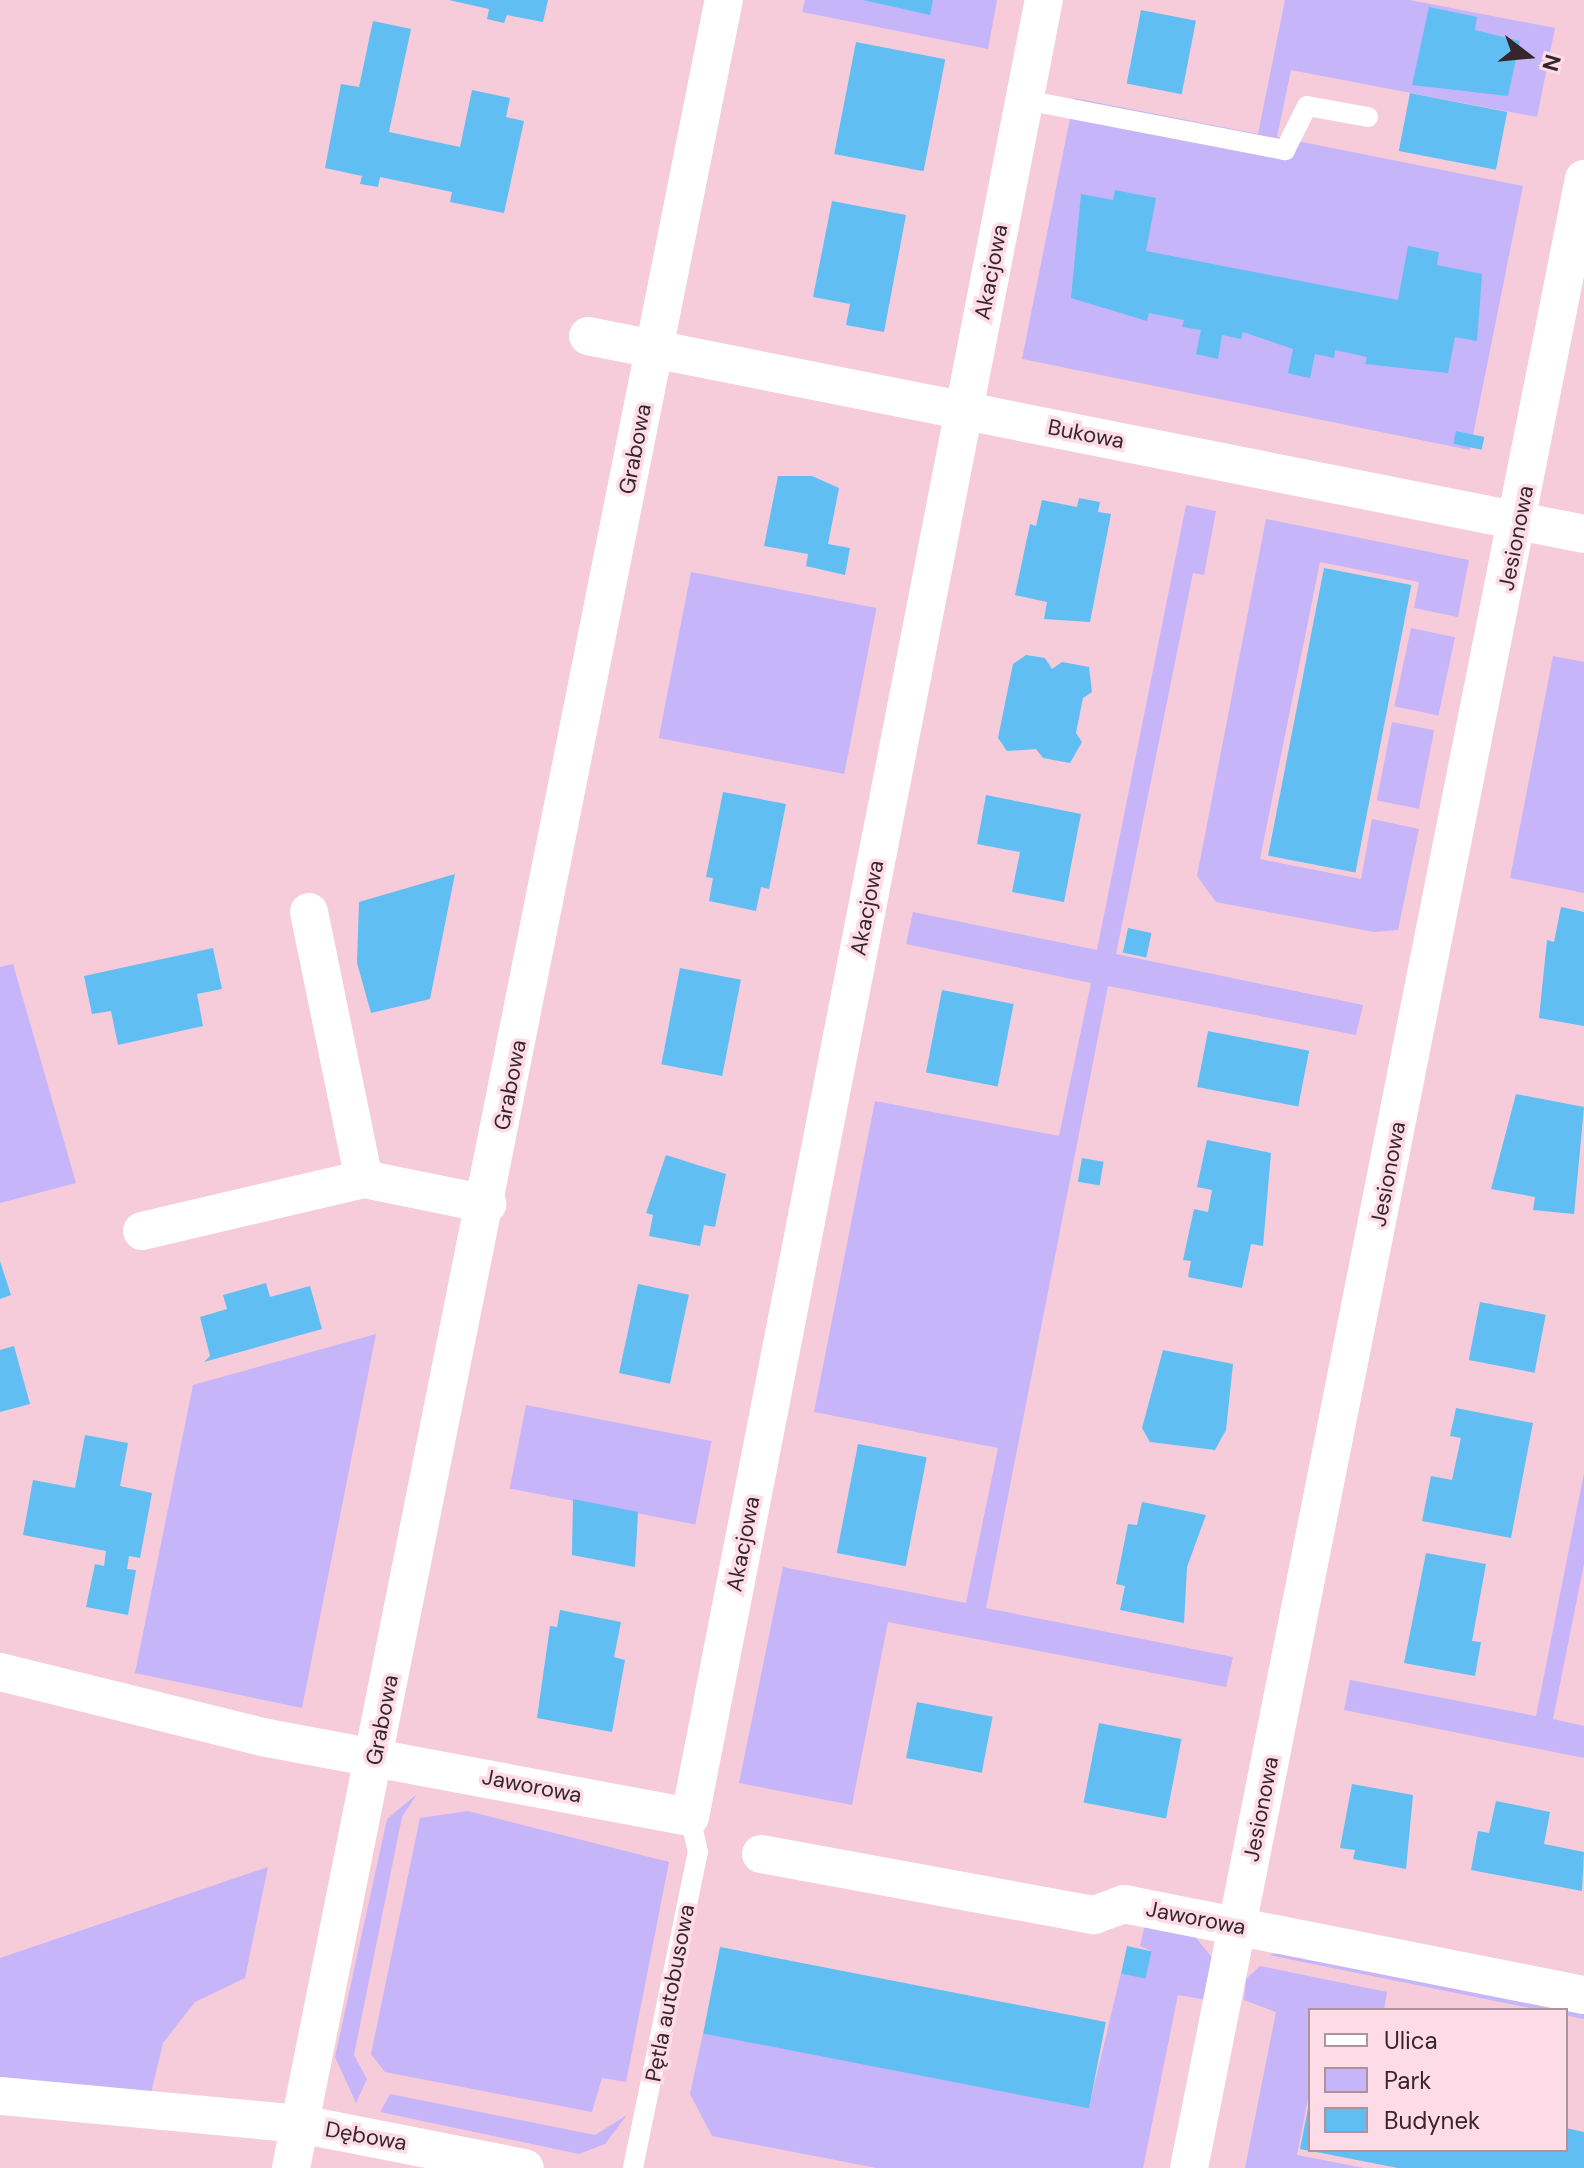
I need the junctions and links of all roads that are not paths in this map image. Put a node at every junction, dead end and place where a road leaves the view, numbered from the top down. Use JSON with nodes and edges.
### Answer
{"nodes":[{"id":1,"x":724,"y":0,"type":"edge"},
{"id":2,"x":1044,"y":0,"type":"edge"},
{"id":3,"x":1025,"y":100,"type":"junction"},
{"id":4,"x":1368,"y":117,"type":"dead end"},
{"id":5,"x":1584,"y":179,"type":"edge"},
{"id":6,"x":588,"y":336,"type":"dead end"},
{"id":7,"x":655,"y":348,"type":"junction"},
{"id":8,"x":964,"y":410,"type":"junction"},
{"id":9,"x":1519,"y":521,"type":"junction"},
{"id":10,"x":1584,"y":534,"type":"edge"},
{"id":11,"x":309,"y":912,"type":"dead end"},
{"id":12,"x":364,"y":1179,"type":"junction"},
{"id":13,"x":487,"y":1204,"type":"junction"},
{"id":14,"x":142,"y":1231,"type":"dead end"},
{"id":15,"x":0,"y":1672,"type":"edge"},
{"id":16,"x":375,"y":1755,"type":"junction"},
{"id":17,"x":690,"y":1817,"type":"junction"},
{"id":18,"x":761,"y":1854,"type":"dead end"},
{"id":19,"x":1237,"y":1926,"type":"junction"},
{"id":20,"x":1584,"y":1995,"type":"edge"},
{"id":21,"x":0,"y":2096,"type":"edge"},
{"id":22,"x":300,"y":2124,"type":"junction"},
{"id":23,"x":291,"y":2168,"type":"edge"},
{"id":24,"x":525,"y":2168,"type":"edge"},
{"id":25,"x":633,"y":2168,"type":"edge"},
{"id":26,"x":1189,"y":2168,"type":"edge"}],
"edges":[{"from":1,"to":7,"type":"street","name":"Grabowa"},
{"from":2,"to":3,"type":"street","name":"Akacjowa"},
{"from":3,"to":4,"type":"lane"},
{"from":3,"to":8,"type":"street","name":"Akacjowa"},
{"from":5,"to":9,"type":"street","name":"Jesionowa"},
{"from":6,"to":7,"type":"street","name":"Bukowa"},
{"from":7,"to":8,"type":"street","name":"Bukowa"},
{"from":7,"to":13,"type":"street","name":"Grabowa"},
{"from":8,"to":9,"type":"street","name":"Bukowa"},
{"from":8,"to":17,"type":"street","name":"Akacjowa"},
{"from":9,"to":10,"type":"street","name":"Bukowa"},
{"from":9,"to":19,"type":"street","name":"Jesionowa"},
{"from":11,"to":12,"type":"street"},
{"from":12,"to":13,"type":"street"},
{"from":12,"to":14,"type":"street"},
{"from":13,"to":16,"type":"street","name":"Grabowa"},
{"from":15,"to":16,"type":"street","name":"Jaworowa"},
{"from":16,"to":17,"type":"street","name":"Jaworowa"},
{"from":16,"to":22,"type":"street","name":"Grabowa"},
{"from":17,"to":25,"type":"lane","name":"Pętla autobusowa"},
{"from":18,"to":19,"type":"street","name":"Jaworowa"},
{"from":19,"to":20,"type":"street","name":"Jaworowa"},
{"from":19,"to":26,"type":"street","name":"Jesionowa"},
{"from":21,"to":22,"type":"street","name":"Dębowa"},
{"from":22,"to":23,"type":"street","name":"Grabowa"},
{"from":22,"to":24,"type":"street","name":"Dębowa"}]}
